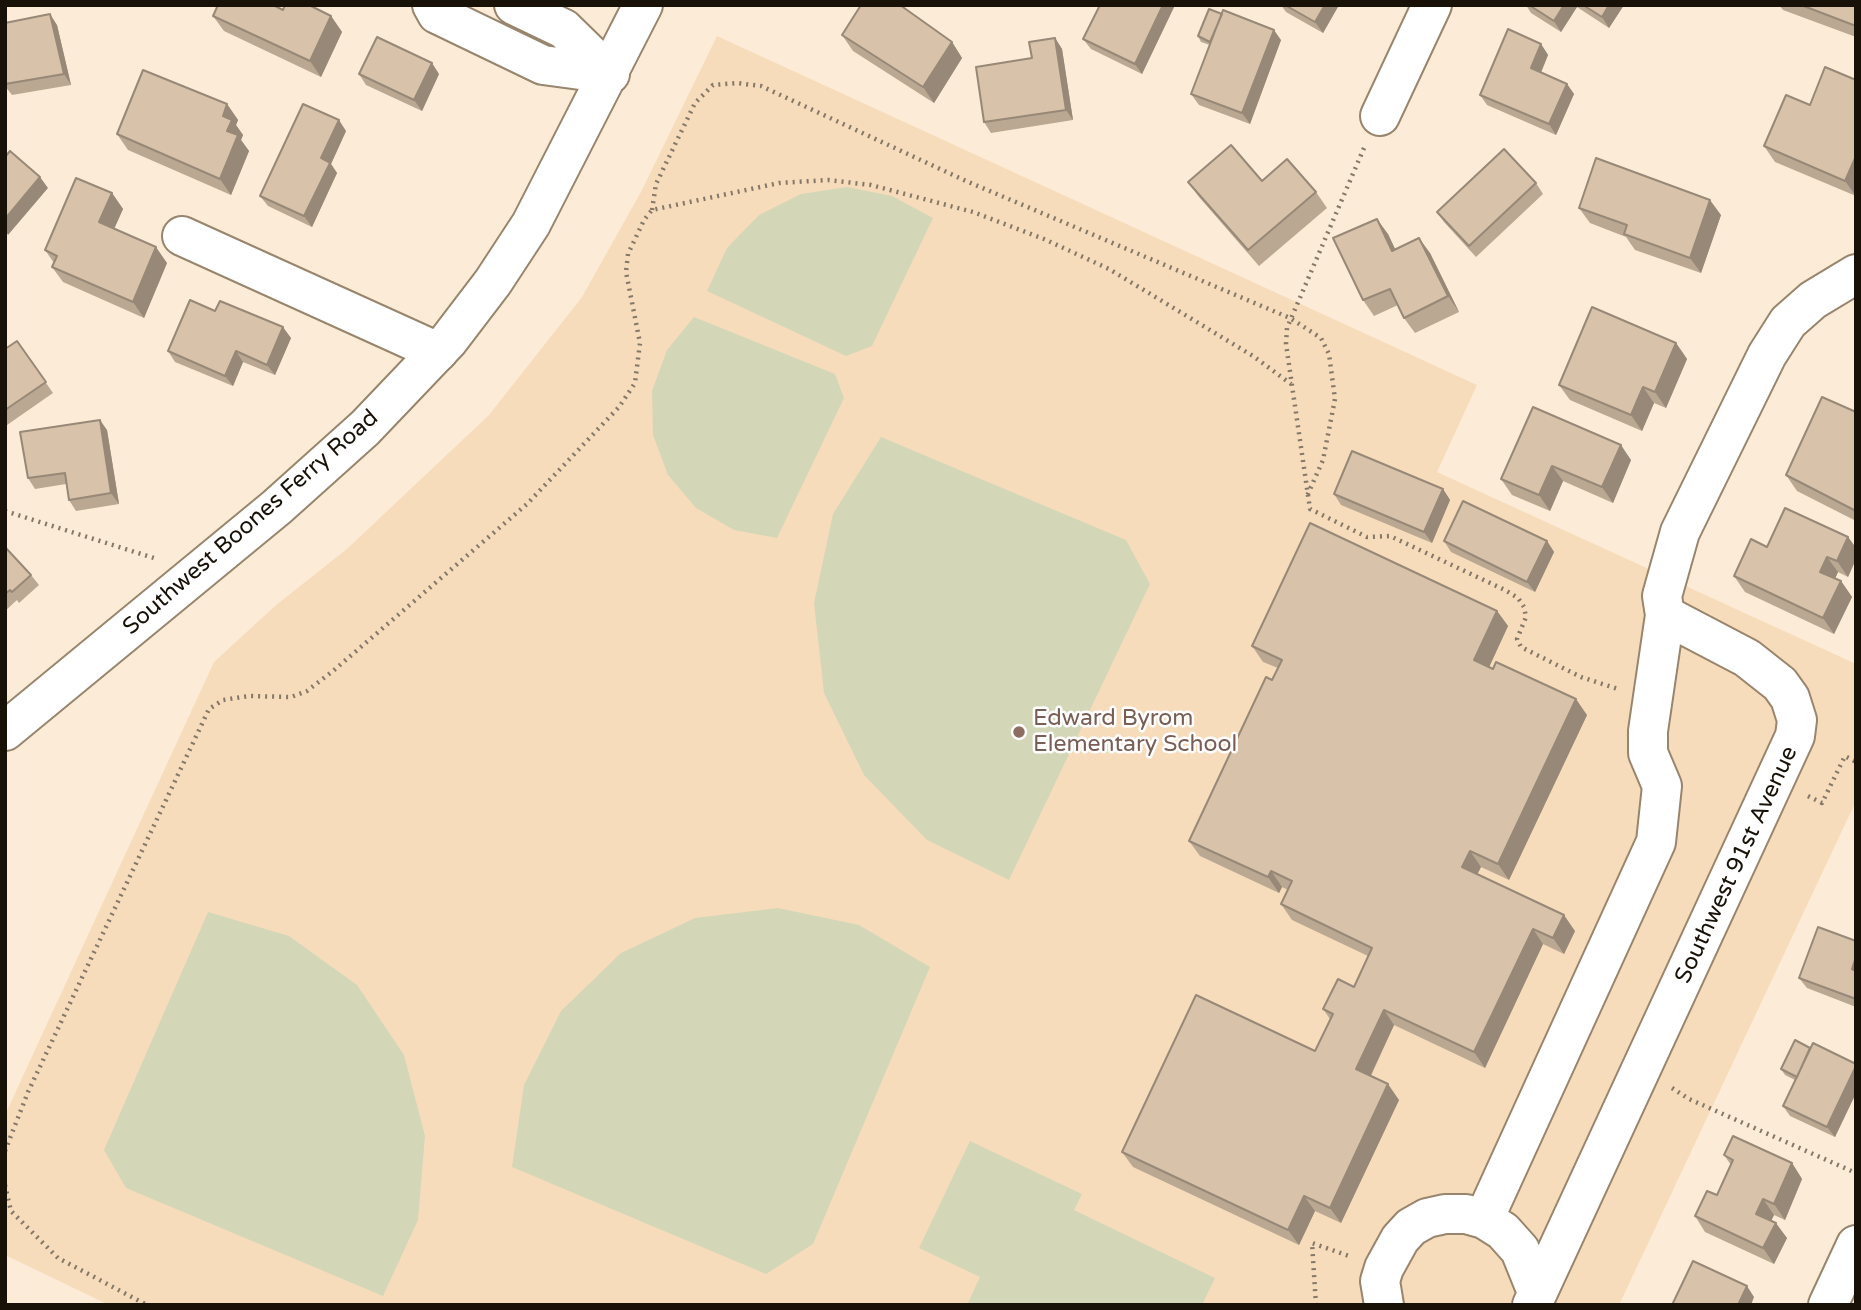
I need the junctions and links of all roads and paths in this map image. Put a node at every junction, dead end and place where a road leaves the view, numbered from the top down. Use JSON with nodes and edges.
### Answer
{"nodes":[{"id":1,"x":432,"y":5,"type":"edge"},
{"id":2,"x":514,"y":5,"type":"edge"},
{"id":3,"x":643,"y":5,"type":"edge"},
{"id":4,"x":1432,"y":5,"type":"edge"},
{"id":5,"x":610,"y":74,"type":"junction"},
{"id":6,"x":1380,"y":116,"type":"joint"},
{"id":7,"x":652,"y":210,"type":"junction"},
{"id":8,"x":181,"y":236,"type":"dead end"},
{"id":9,"x":1856,"y":274,"type":"edge"},
{"id":10,"x":1290,"y":317,"type":"junction"},
{"id":11,"x":438,"y":352,"type":"junction"},
{"id":12,"x":1291,"y":384,"type":"junction"},
{"id":13,"x":1307,"y":496,"type":"junction"},
{"id":14,"x":5,"y":511,"type":"edge"},
{"id":15,"x":198,"y":572,"type":"junction"},
{"id":16,"x":1664,"y":606,"type":"junction"},
{"id":17,"x":1652,"y":699,"type":"junction"},
{"id":18,"x":5,"y":731,"type":"edge"},
{"id":19,"x":1856,"y":762,"type":"edge"},
{"id":20,"x":1777,"y":781,"type":"junction"},
{"id":21,"x":1643,"y":1067,"type":"junction"},
{"id":22,"x":5,"y":1151,"type":"edge"},
{"id":23,"x":1856,"y":1173,"type":"edge"},
{"id":24,"x":5,"y":1185,"type":"edge"},
{"id":25,"x":8,"y":1210,"type":"edge"},
{"id":26,"x":1484,"y":1219,"type":"junction"},
{"id":27,"x":1856,"y":1245,"type":"edge"},
{"id":28,"x":1384,"y":1286,"type":"edge"},
{"id":29,"x":1534,"y":1299,"type":"edge"},
{"id":30,"x":147,"y":1305,"type":"edge"},
{"id":31,"x":1316,"y":1305,"type":"edge"},
{"id":32,"x":1828,"y":1305,"type":"edge"}],
"edges":[{"from":1,"to":5,"type":"main road"},
{"from":2,"to":5,"type":"main road"},
{"from":3,"to":5,"type":"main road","name":"Southwest Boones Ferry Road"},
{"from":4,"to":6,"type":"main road"},
{"from":5,"to":11,"type":"main road","name":"Southwest Boones Ferry Road"},
{"from":6,"to":10,"type":"path"},
{"from":7,"to":10,"type":"path"},
{"from":7,"to":12,"type":"path"},
{"from":7,"to":22,"type":"path"},
{"from":8,"to":11,"type":"main road"},
{"from":9,"to":16,"type":"main road"},
{"from":10,"to":12,"type":"path"},
{"from":10,"to":13,"type":"path"},
{"from":11,"to":15,"type":"main road","name":"Southwest Boones Ferry Road"},
{"from":12,"to":13,"type":"path"},
{"from":13,"to":17,"type":"path"},
{"from":14,"to":15,"type":"path"},
{"from":15,"to":18,"type":"main road","name":"Southwest Boones Ferry Road"},
{"from":16,"to":17,"type":"main road"},
{"from":16,"to":20,"type":"main road","name":"Southwest 91st Avenue"},
{"from":17,"to":26,"type":"main road"},
{"from":19,"to":20,"type":"path"},
{"from":20,"to":21,"type":"main road","name":"Southwest 91st Avenue"},
{"from":21,"to":23,"type":"path"},
{"from":21,"to":29,"type":"main road","name":"Southwest 91st Avenue"},
{"from":24,"to":25,"type":"path"},
{"from":25,"to":30,"type":"path"},
{"from":26,"to":28,"type":"main road"},
{"from":26,"to":29,"type":"main road"},
{"from":27,"to":32,"type":"main road"},
{"from":28,"to":31,"type":"path"}]}
